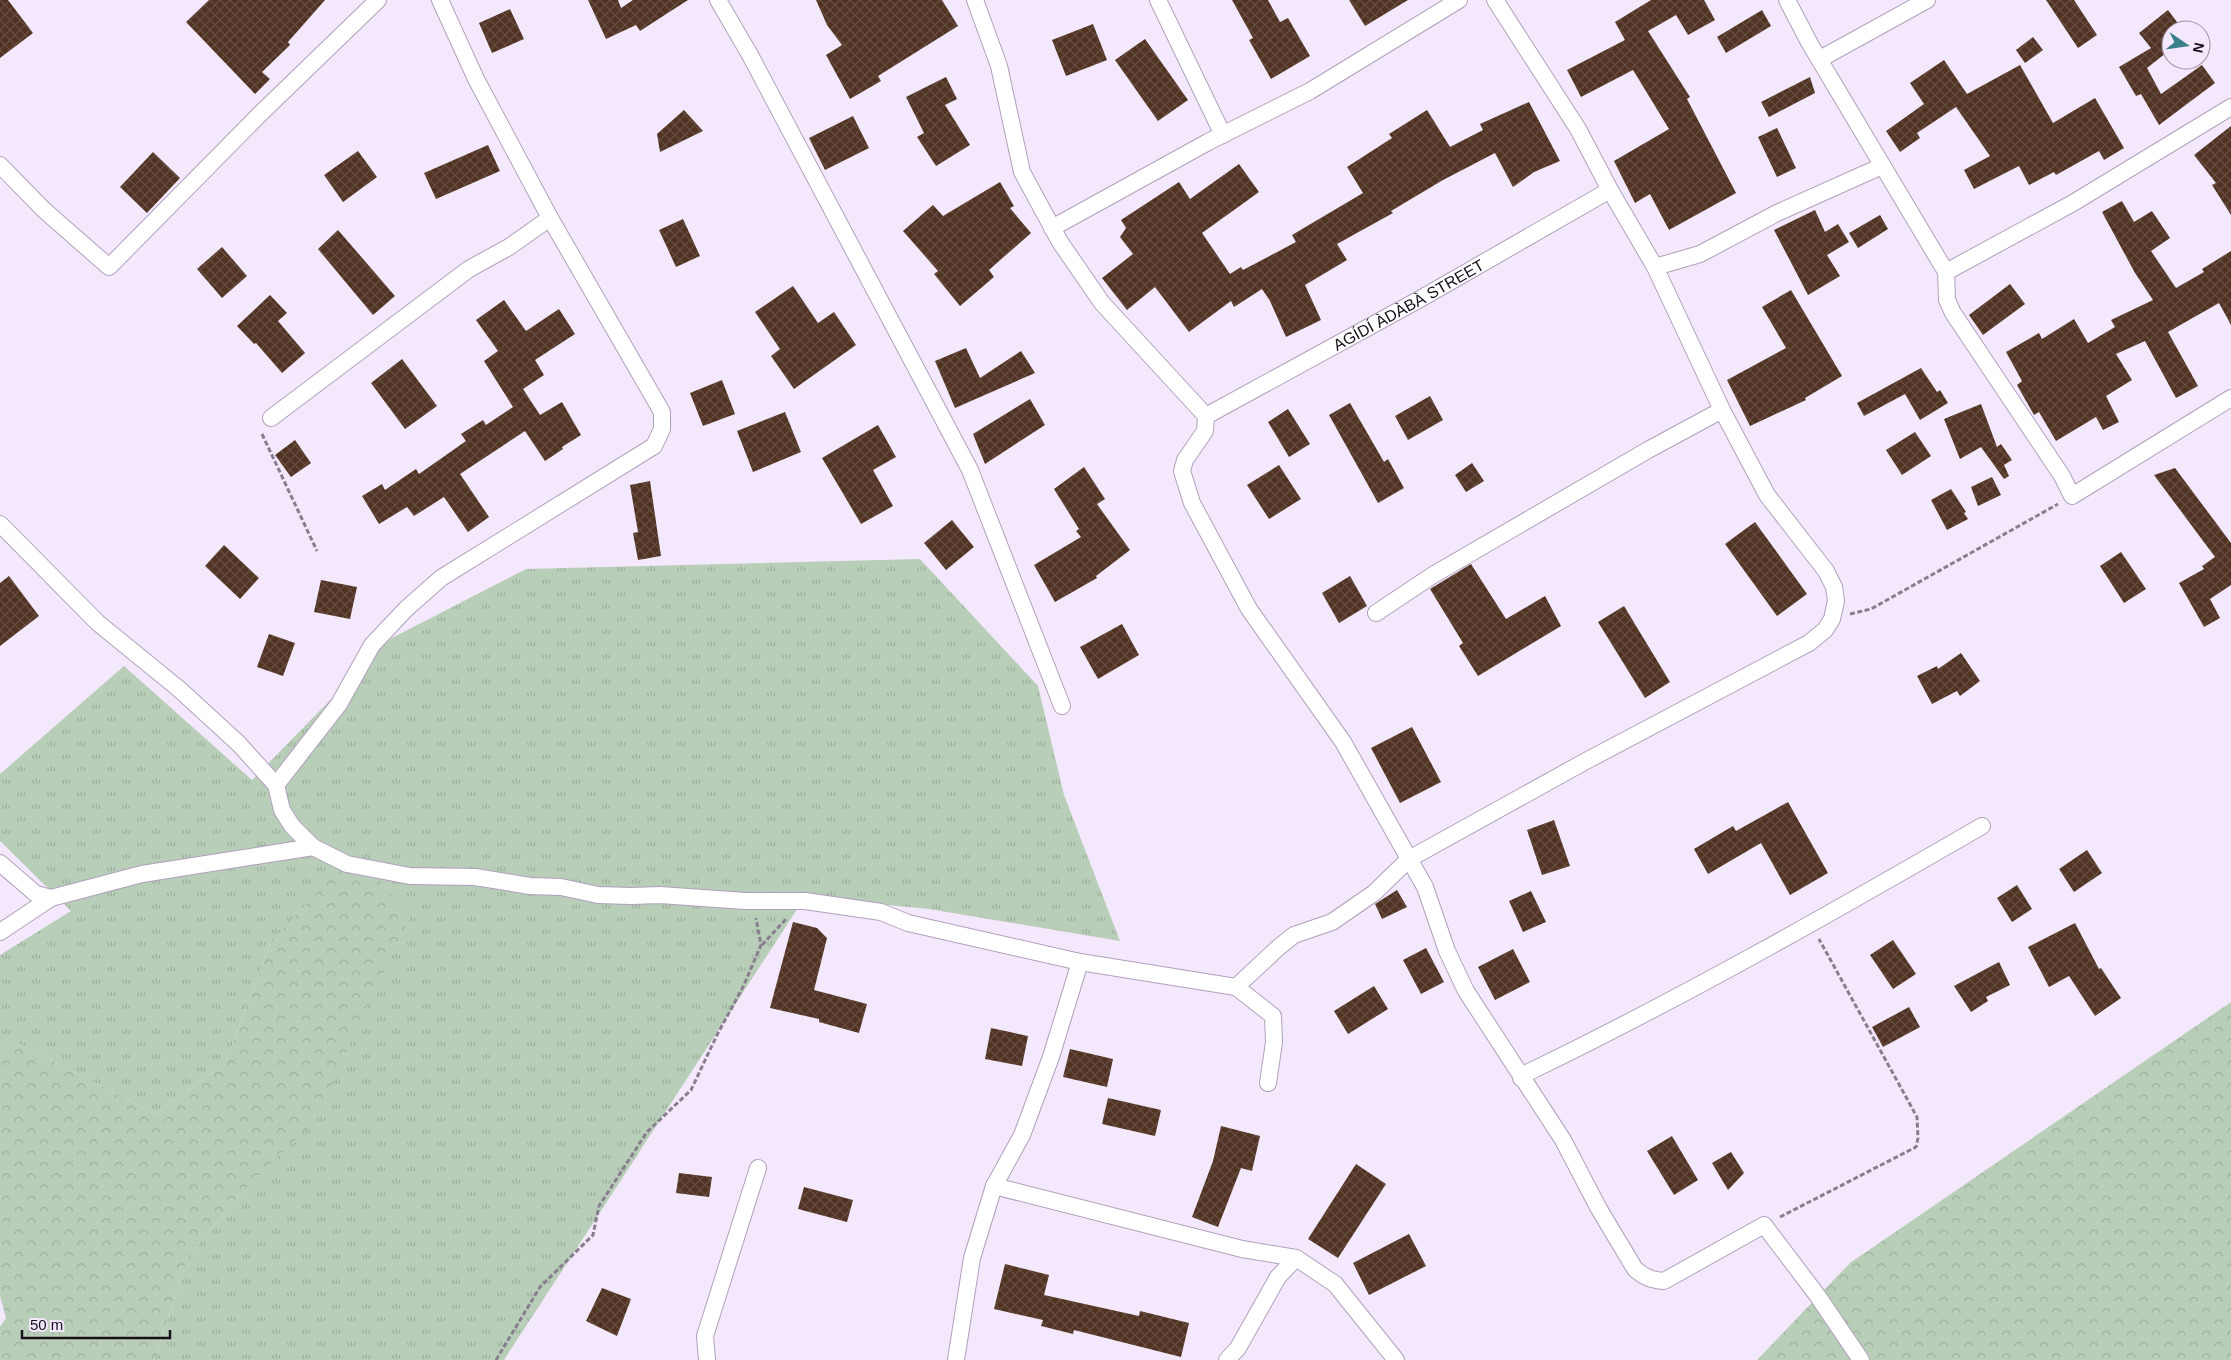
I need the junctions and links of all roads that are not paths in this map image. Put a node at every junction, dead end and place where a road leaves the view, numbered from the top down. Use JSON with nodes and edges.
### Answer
{"nodes":[{"id":1,"x":378,"y":0,"type":"edge"},
{"id":2,"x":440,"y":0,"type":"edge"},
{"id":3,"x":718,"y":0,"type":"edge"},
{"id":4,"x":974,"y":0,"type":"edge"},
{"id":5,"x":1158,"y":0,"type":"edge"},
{"id":6,"x":1459,"y":0,"type":"edge"},
{"id":7,"x":1495,"y":0,"type":"edge"},
{"id":8,"x":1787,"y":0,"type":"edge"},
{"id":9,"x":1927,"y":0,"type":"edge"},
{"id":10,"x":1820,"y":59,"type":"junction"},
{"id":11,"x":2231,"y":107,"type":"edge"},
{"id":12,"x":1223,"y":135,"type":"junction"},
{"id":13,"x":0,"y":165,"type":"edge"},
{"id":14,"x":1882,"y":166,"type":"junction"},
{"id":15,"x":1610,"y":190,"type":"junction"},
{"id":16,"x":550,"y":218,"type":"junction"},
{"id":17,"x":1052,"y":228,"type":"junction"},
{"id":18,"x":1655,"y":267,"type":"junction"},
{"id":19,"x":1946,"y":272,"type":"junction"},
{"id":20,"x":2231,"y":398,"type":"edge"},
{"id":21,"x":1722,"y":410,"type":"junction"},
{"id":22,"x":1206,"y":416,"type":"junction"},
{"id":23,"x":271,"y":418,"type":"road end"},
{"id":24,"x":0,"y":524,"type":"edge"},
{"id":25,"x":1376,"y":613,"type":"dead end"},
{"id":26,"x":1062,"y":706,"type":"dead end"},
{"id":27,"x":276,"y":785,"type":"junction"},
{"id":28,"x":1982,"y":826,"type":"dead end"},
{"id":29,"x":313,"y":847,"type":"junction"},
{"id":30,"x":1409,"y":860,"type":"junction"},
{"id":31,"x":0,"y":863,"type":"edge"},
{"id":32,"x":51,"y":898,"type":"junction"},
{"id":33,"x":0,"y":932,"type":"edge"},
{"id":34,"x":1080,"y":962,"type":"junction"},
{"id":35,"x":1236,"y":987,"type":"junction"},
{"id":36,"x":1521,"y":1078,"type":"junction"},
{"id":37,"x":1268,"y":1082,"type":"dead end"},
{"id":38,"x":758,"y":1168,"type":"dead end"},
{"id":39,"x":994,"y":1186,"type":"junction"},
{"id":40,"x":1296,"y":1258,"type":"junction"},
{"id":41,"x":707,"y":1360,"type":"edge"},
{"id":42,"x":956,"y":1360,"type":"edge"},
{"id":43,"x":1227,"y":1360,"type":"edge"},
{"id":44,"x":1396,"y":1360,"type":"edge"},
{"id":45,"x":1861,"y":1360,"type":"edge"}],
"edges":[{"from":1,"to":13,"type":"street"},
{"from":2,"to":16,"type":"street"},
{"from":3,"to":26,"type":"street"},
{"from":4,"to":17,"type":"street"},
{"from":5,"to":12,"type":"street"},
{"from":6,"to":12,"type":"street"},
{"from":7,"to":15,"type":"street"},
{"from":8,"to":10,"type":"street"},
{"from":9,"to":10,"type":"street"},
{"from":10,"to":14,"type":"street"},
{"from":11,"to":19,"type":"street"},
{"from":12,"to":17,"type":"street"},
{"from":14,"to":18,"type":"street"},
{"from":14,"to":19,"type":"street"},
{"from":15,"to":18,"type":"street"},
{"from":15,"to":22,"type":"street","name":"AGÍDÍ ÀDÀBÀ STREET"},
{"from":16,"to":23,"type":"street"},
{"from":16,"to":27,"type":"street"},
{"from":17,"to":22,"type":"street"},
{"from":18,"to":21,"type":"street"},
{"from":19,"to":20,"type":"street"},
{"from":21,"to":25,"type":"street"},
{"from":21,"to":30,"type":"street"},
{"from":22,"to":30,"type":"street"},
{"from":24,"to":27,"type":"street"},
{"from":27,"to":29,"type":"street"},
{"from":28,"to":36,"type":"street"},
{"from":29,"to":32,"type":"street"},
{"from":29,"to":34,"type":"street"},
{"from":30,"to":35,"type":"street"},
{"from":30,"to":36,"type":"street"},
{"from":31,"to":32,"type":"street"},
{"from":32,"to":33,"type":"street"},
{"from":34,"to":35,"type":"street"},
{"from":34,"to":39,"type":"street"},
{"from":35,"to":37,"type":"street"},
{"from":36,"to":45,"type":"street"},
{"from":38,"to":41,"type":"street"},
{"from":39,"to":40,"type":"street"},
{"from":39,"to":42,"type":"street"},
{"from":40,"to":43,"type":"street"},
{"from":40,"to":44,"type":"street"}]}
